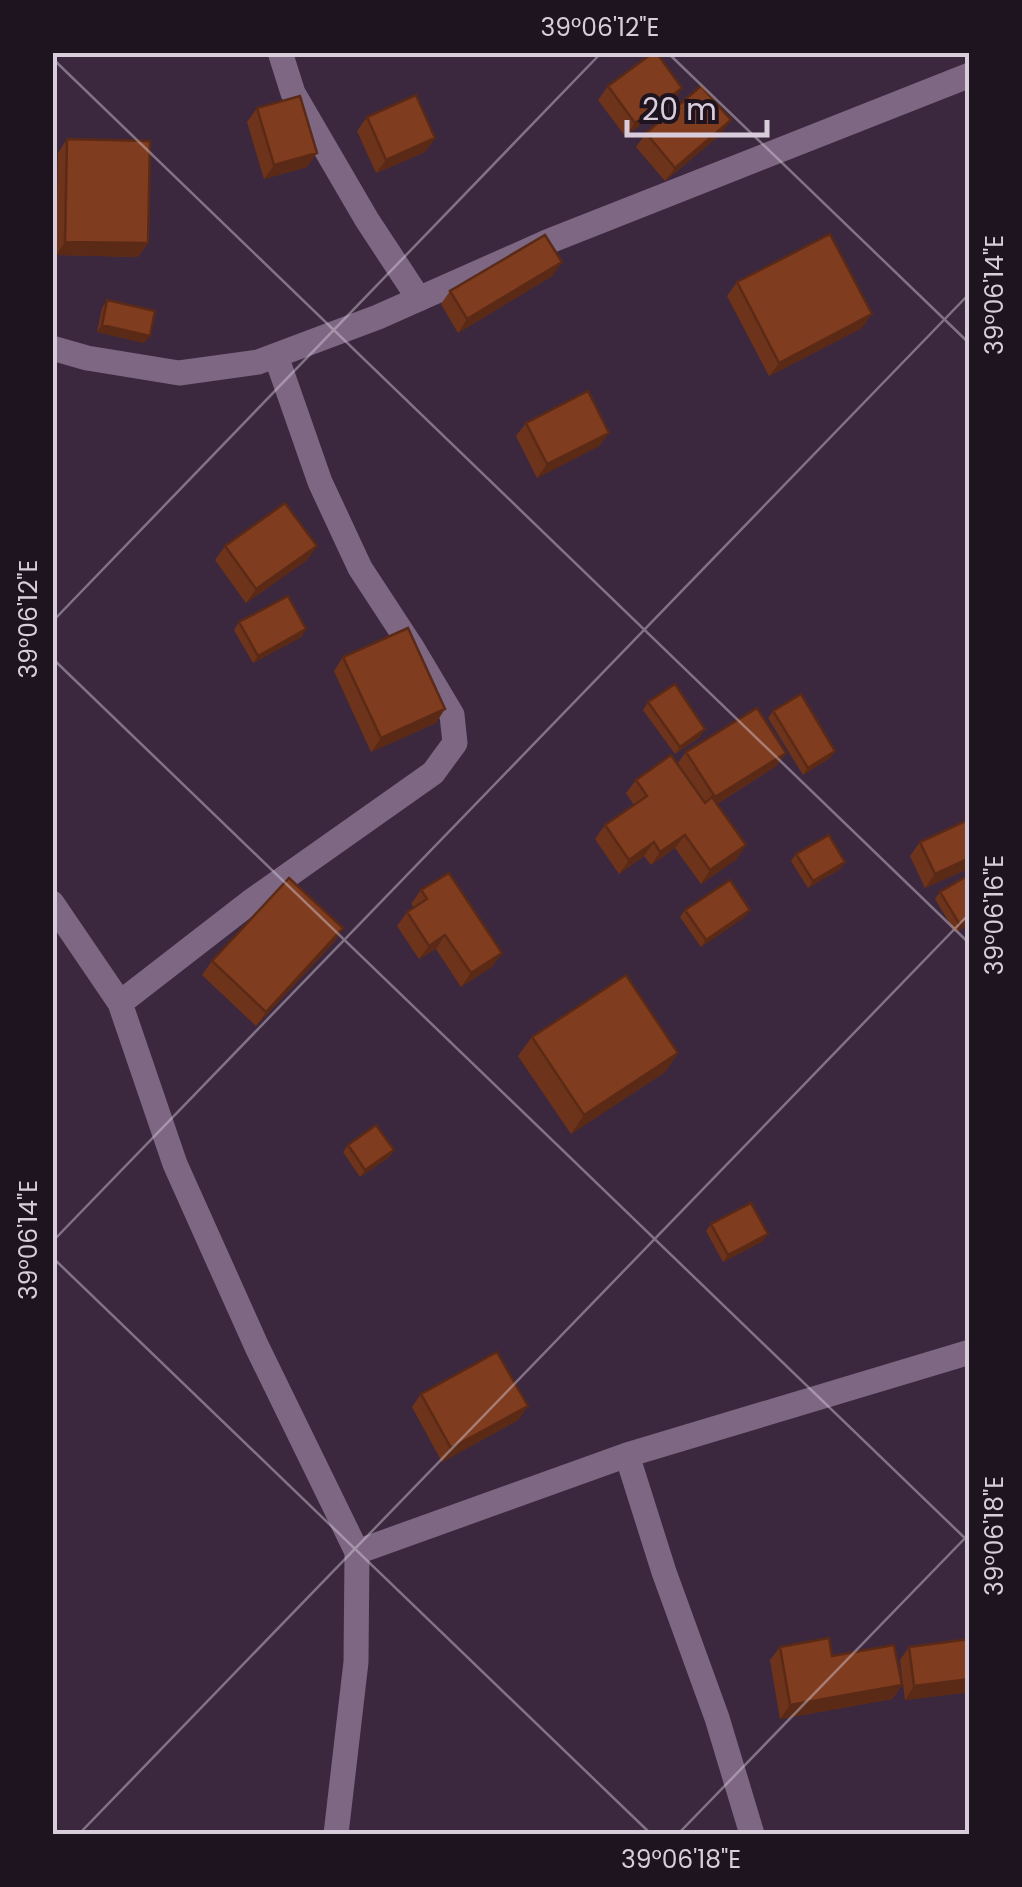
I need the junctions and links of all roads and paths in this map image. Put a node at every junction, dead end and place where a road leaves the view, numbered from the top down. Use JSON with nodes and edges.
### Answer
{"nodes":[{"id":1,"x":280,"y":52,"type":"edge"},
{"id":2,"x":970,"y":75,"type":"edge"},
{"id":3,"x":418,"y":299,"type":"junction"},
{"id":4,"x":52,"y":348,"type":"edge"},
{"id":5,"x":276,"y":356,"type":"junction"},
{"id":6,"x":52,"y":904,"type":"edge"},
{"id":7,"x":120,"y":1002,"type":"junction"},
{"id":8,"x":970,"y":1352,"type":"edge"},
{"id":9,"x":626,"y":1455,"type":"junction"},
{"id":10,"x":357,"y":1552,"type":"junction"},
{"id":11,"x":336,"y":1834,"type":"edge"},
{"id":12,"x":752,"y":1834,"type":"edge"}],
"edges":[{"from":1,"to":3,"type":"street"},
{"from":2,"to":3,"type":"street"},
{"from":3,"to":5,"type":"street"},
{"from":4,"to":5,"type":"street"},
{"from":5,"to":7,"type":"street"},
{"from":6,"to":7,"type":"street"},
{"from":7,"to":10,"type":"street"},
{"from":8,"to":9,"type":"street"},
{"from":9,"to":10,"type":"street"},
{"from":9,"to":12,"type":"street"},
{"from":10,"to":11,"type":"street"}]}
